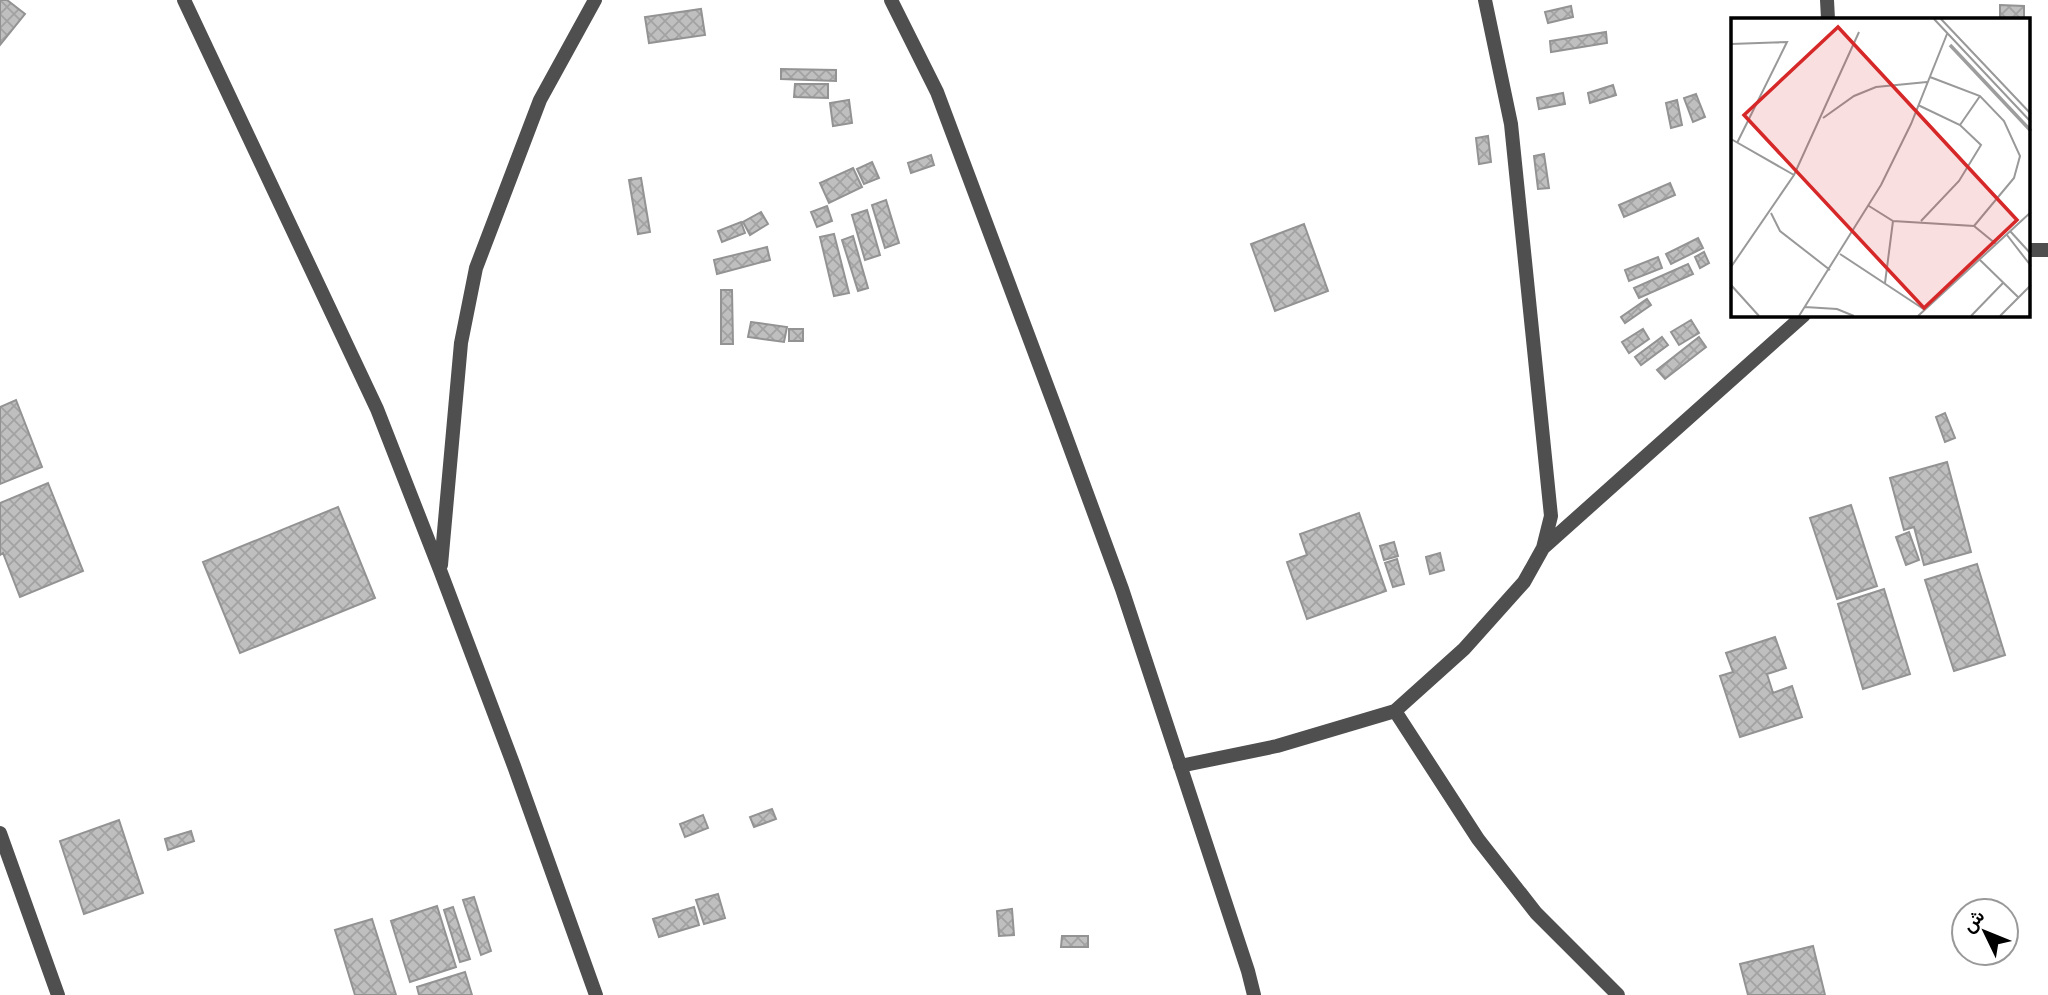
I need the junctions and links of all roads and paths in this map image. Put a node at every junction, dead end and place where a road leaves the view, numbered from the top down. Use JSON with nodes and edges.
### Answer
{"nodes":[{"id":1,"x":184,"y":0,"type":"edge"},
{"id":2,"x":595,"y":0,"type":"edge"},
{"id":3,"x":891,"y":0,"type":"edge"},
{"id":4,"x":1485,"y":0,"type":"edge"},
{"id":5,"x":1827,"y":0,"type":"edge"},
{"id":6,"x":1828,"y":18,"type":"edge"},
{"id":7,"x":2030,"y":250,"type":"edge"},
{"id":8,"x":2048,"y":250,"type":"edge"},
{"id":9,"x":1802,"y":317,"type":"edge"},
{"id":10,"x":1543,"y":548,"type":"junction"},
{"id":11,"x":440,"y":570,"type":"junction"},
{"id":12,"x":1395,"y":711,"type":"junction"},
{"id":13,"x":1180,"y":766,"type":"junction"},
{"id":14,"x":0,"y":834,"type":"edge"},
{"id":15,"x":58,"y":995,"type":"edge"},
{"id":16,"x":596,"y":995,"type":"edge"},
{"id":17,"x":1254,"y":995,"type":"edge"},
{"id":18,"x":1618,"y":995,"type":"edge"}],
"edges":[{"from":1,"to":11,"type":"lane"},
{"from":2,"to":11,"type":"lane"},
{"from":3,"to":13,"type":"lane"},
{"from":4,"to":10,"type":"lane"},
{"from":5,"to":6,"type":"lane"},
{"from":7,"to":8,"type":"lane"},
{"from":9,"to":10,"type":"lane"},
{"from":10,"to":12,"type":"lane"},
{"from":11,"to":16,"type":"lane"},
{"from":12,"to":13,"type":"lane"},
{"from":12,"to":18,"type":"lane"},
{"from":13,"to":17,"type":"lane"},
{"from":14,"to":15,"type":"lane"}]}
